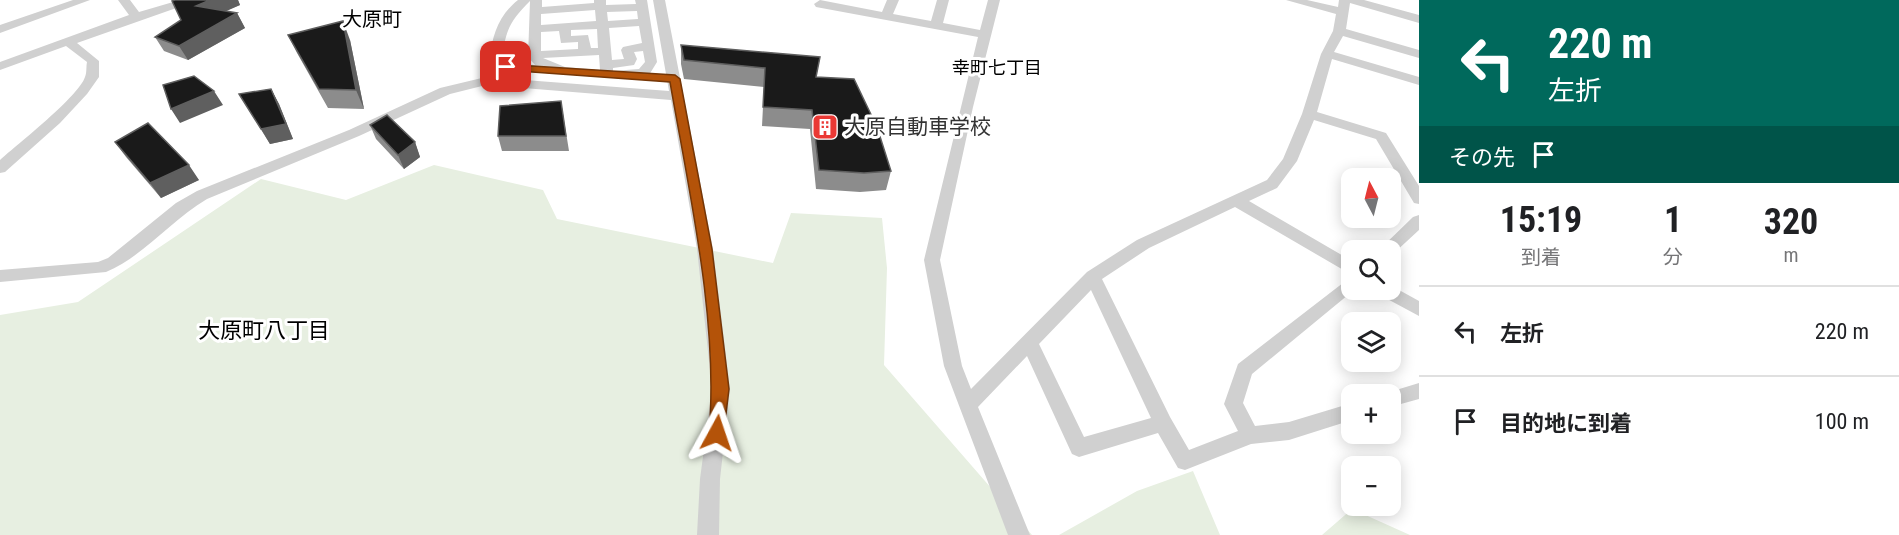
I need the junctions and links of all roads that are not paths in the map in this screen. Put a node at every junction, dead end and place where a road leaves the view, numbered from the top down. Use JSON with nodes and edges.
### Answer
{"nodes":[{"id":1,"x":84,"y":0,"type":"edge"},
{"id":2,"x":124,"y":0,"type":"edge"},
{"id":3,"x":193,"y":0,"type":"edge"},
{"id":4,"x":659,"y":0,"type":"edge"},
{"id":5,"x":893,"y":0,"type":"edge"},
{"id":6,"x":943,"y":0,"type":"edge"},
{"id":7,"x":994,"y":0,"type":"edge"},
{"id":8,"x":1292,"y":0,"type":"edge"},
{"id":9,"x":642,"y":3,"type":"edge"},
{"id":10,"x":820,"y":4,"type":"dead end"},
{"id":11,"x":1346,"y":4,"type":"edge"},
{"id":12,"x":624,"y":6,"type":"edge"},
{"id":13,"x":601,"y":11,"type":"edge"},
{"id":14,"x":534,"y":13,"type":"edge"},
{"id":15,"x":563,"y":14,"type":"edge"},
{"id":16,"x":886,"y":16,"type":"junction"},
{"id":17,"x":136,"y":17,"type":"junction"},
{"id":18,"x":1419,"y":19,"type":"edge"},
{"id":19,"x":513,"y":22,"type":"junction"},
{"id":20,"x":936,"y":25,"type":"junction"},
{"id":21,"x":645,"y":26,"type":"junction"},
{"id":22,"x":0,"y":29,"type":"edge"},
{"id":23,"x":1339,"y":31,"type":"junction"},
{"id":24,"x":984,"y":34,"type":"junction"},
{"id":25,"x":499,"y":36,"type":"junction"},
{"id":26,"x":68,"y":41,"type":"junction"},
{"id":27,"x":648,"y":46,"type":"junction"},
{"id":28,"x":604,"y":49,"type":"junction"},
{"id":29,"x":585,"y":52,"type":"junction"},
{"id":30,"x":571,"y":53,"type":"junction"},
{"id":31,"x":1326,"y":54,"type":"junction"},
{"id":32,"x":1419,"y":54,"type":"edge"},
{"id":33,"x":534,"y":55,"type":"junction"},
{"id":34,"x":0,"y":66,"type":"edge"},
{"id":35,"x":606,"y":69,"type":"junction"},
{"id":36,"x":557,"y":70,"type":"junction"},
{"id":37,"x":636,"y":75,"type":"junction"},
{"id":38,"x":675,"y":79,"type":"junction"},
{"id":39,"x":1419,"y":81,"type":"edge"},
{"id":40,"x":677,"y":96,"type":"junction"},
{"id":41,"x":1310,"y":114,"type":"junction"},
{"id":42,"x":0,"y":168,"type":"edge"},
{"id":43,"x":1419,"y":200,"type":"edge"},
{"id":44,"x":1238,"y":202,"type":"junction"},
{"id":45,"x":1419,"y":221,"type":"edge"},
{"id":46,"x":1398,"y":240,"type":"edge"},
{"id":47,"x":1341,"y":263,"type":"edge"},
{"id":48,"x":0,"y":276,"type":"edge"},
{"id":49,"x":1093,"y":277,"type":"junction"},
{"id":50,"x":1341,"y":291,"type":"edge"},
{"id":51,"x":1401,"y":299,"type":"edge"},
{"id":52,"x":1419,"y":309,"type":"edge"},
{"id":53,"x":1030,"y":343,"type":"junction"},
{"id":54,"x":1419,"y":391,"type":"edge"},
{"id":55,"x":1401,"y":396,"type":"edge"},
{"id":56,"x":968,"y":405,"type":"junction"},
{"id":57,"x":1341,"y":414,"type":"edge"},
{"id":58,"x":1163,"y":423,"type":"junction"},
{"id":59,"x":1250,"y":435,"type":"junction"},
{"id":60,"x":708,"y":535,"type":"edge"},
{"id":61,"x":1019,"y":535,"type":"edge"}],
"edges":[{"from":1,"to":22,"type":"street"},
{"from":2,"to":17,"type":"street"},
{"from":3,"to":17,"type":"street"},
{"from":4,"to":38,"type":"street"},
{"from":5,"to":16,"type":"street"},
{"from":6,"to":20,"type":"street"},
{"from":7,"to":24,"type":"street"},
{"from":8,"to":11,"type":"street"},
{"from":9,"to":12,"type":"street"},
{"from":9,"to":21,"type":"street"},
{"from":10,"to":16,"type":"street"},
{"from":11,"to":18,"type":"street"},
{"from":11,"to":23,"type":"street"},
{"from":12,"to":13,"type":"street"},
{"from":13,"to":15,"type":"street"},
{"from":13,"to":15,"type":"street"},
{"from":13,"to":21,"type":"street"},
{"from":13,"to":28,"type":"street"},
{"from":14,"to":15,"type":"street"},
{"from":14,"to":15,"type":"street"},
{"from":14,"to":19,"type":"street"},
{"from":14,"to":19,"type":"street"},
{"from":14,"to":25,"type":"street"},
{"from":14,"to":33,"type":"street"},
{"from":15,"to":29,"type":"street"},
{"from":15,"to":30,"type":"street"},
{"from":16,"to":20,"type":"street"},
{"from":17,"to":26,"type":"street"},
{"from":19,"to":25,"type":"street"},
{"from":20,"to":24,"type":"street"},
{"from":21,"to":27,"type":"street"},
{"from":21,"to":28,"type":"street"},
{"from":23,"to":31,"type":"street"},
{"from":23,"to":32,"type":"street"},
{"from":24,"to":56,"type":"street"},
{"from":25,"to":36,"type":"street"},
{"from":26,"to":34,"type":"street"},
{"from":26,"to":42,"type":"street"},
{"from":27,"to":35,"type":"street"},
{"from":27,"to":37,"type":"street"},
{"from":28,"to":29,"type":"street"},
{"from":28,"to":35,"type":"street"},
{"from":29,"to":30,"type":"street"},
{"from":30,"to":33,"type":"street"},
{"from":31,"to":39,"type":"street"},
{"from":31,"to":41,"type":"street"},
{"from":33,"to":36,"type":"street"},
{"from":35,"to":36,"type":"street"},
{"from":35,"to":37,"type":"street"},
{"from":37,"to":38,"type":"street"},
{"from":38,"to":40,"type":"street"},
{"from":40,"to":48,"type":"street"},
{"from":40,"to":60,"type":"street"},
{"from":41,"to":43,"type":"street"},
{"from":41,"to":44,"type":"street"},
{"from":44,"to":47,"type":"street"},
{"from":44,"to":49,"type":"street"},
{"from":45,"to":46,"type":"street"},
{"from":49,"to":53,"type":"street"},
{"from":49,"to":58,"type":"street"},
{"from":50,"to":59,"type":"street"},
{"from":51,"to":52,"type":"street"},
{"from":53,"to":56,"type":"street"},
{"from":53,"to":58,"type":"street"},
{"from":54,"to":55,"type":"street"},
{"from":56,"to":61,"type":"street"},
{"from":57,"to":59,"type":"street"},
{"from":58,"to":59,"type":"street"}]}
